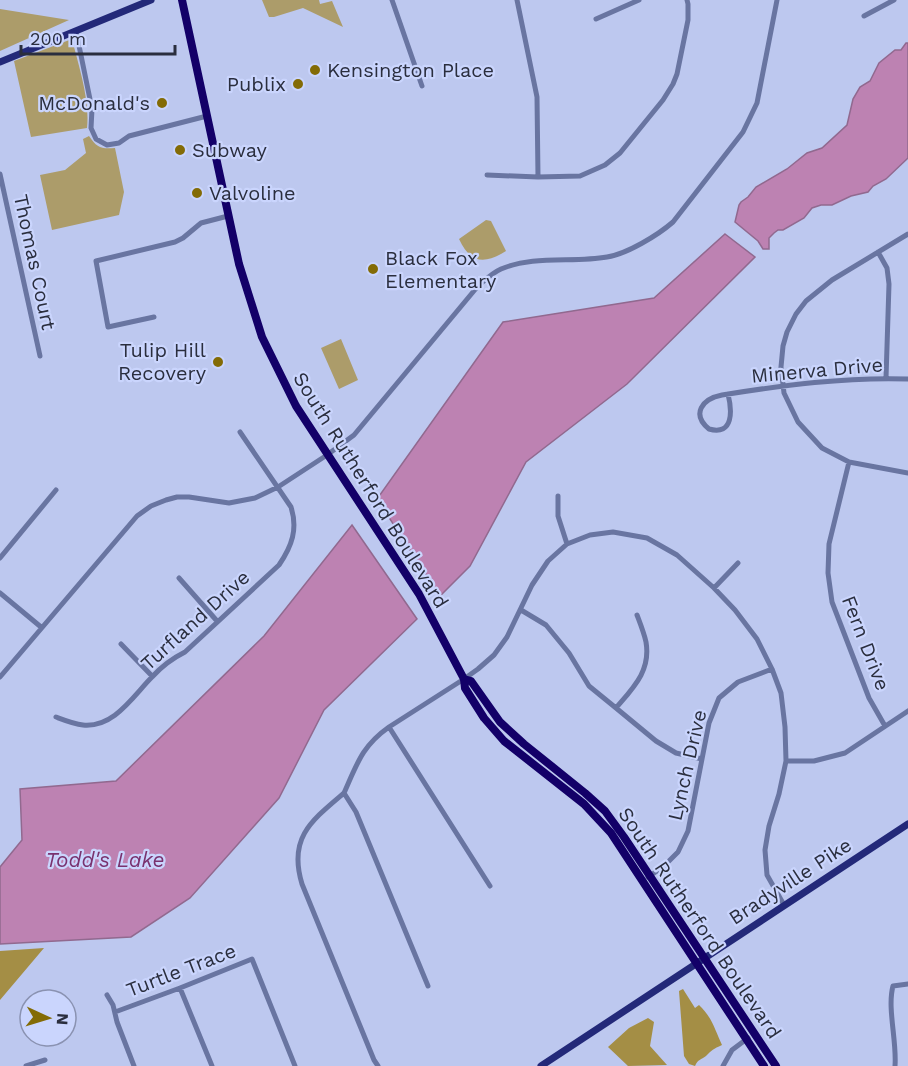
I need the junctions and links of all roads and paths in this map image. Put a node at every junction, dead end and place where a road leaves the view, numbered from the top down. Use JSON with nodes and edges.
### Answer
{"nodes":[{"id":1,"x":151,"y":0,"type":"edge"},
{"id":2,"x":182,"y":0,"type":"edge"},
{"id":3,"x":392,"y":0,"type":"edge"},
{"id":4,"x":517,"y":0,"type":"edge"},
{"id":5,"x":639,"y":0,"type":"edge"},
{"id":6,"x":687,"y":0,"type":"edge"},
{"id":7,"x":777,"y":0,"type":"edge"},
{"id":8,"x":894,"y":0,"type":"edge"},
{"id":9,"x":883,"y":2,"type":"edge"},
{"id":10,"x":864,"y":16,"type":"dead end"},
{"id":11,"x":596,"y":19,"type":"dead end"},
{"id":12,"x":76,"y":31,"type":"junction"},
{"id":13,"x":0,"y":62,"type":"edge"},
{"id":14,"x":422,"y":86,"type":"dead end"},
{"id":15,"x":207,"y":116,"type":"junction"},
{"id":16,"x":0,"y":174,"type":"edge"},
{"id":17,"x":487,"y":175,"type":"dead end"},
{"id":18,"x":538,"y":177,"type":"junction"},
{"id":19,"x":228,"y":216,"type":"junction"},
{"id":20,"x":908,"y":234,"type":"edge"},
{"id":21,"x":878,"y":252,"type":"junction"},
{"id":22,"x":154,"y":316,"type":"dead end"},
{"id":23,"x":40,"y":356,"type":"dead end"},
{"id":24,"x":886,"y":378,"type":"junction"},
{"id":25,"x":908,"y":379,"type":"edge"},
{"id":26,"x":783,"y":386,"type":"junction"},
{"id":27,"x":728,"y":394,"type":"junction"},
{"id":28,"x":240,"y":432,"type":"dead end"},
{"id":29,"x":327,"y":455,"type":"junction"},
{"id":30,"x":849,"y":462,"type":"junction"},
{"id":31,"x":908,"y":473,"type":"edge"},
{"id":32,"x":278,"y":487,"type":"junction"},
{"id":33,"x":56,"y":490,"type":"dead end"},
{"id":34,"x":558,"y":496,"type":"dead end"},
{"id":35,"x":567,"y":544,"type":"junction"},
{"id":36,"x":0,"y":558,"type":"edge"},
{"id":37,"x":738,"y":563,"type":"dead end"},
{"id":38,"x":179,"y":578,"type":"dead end"},
{"id":39,"x":714,"y":588,"type":"junction"},
{"id":40,"x":0,"y":592,"type":"edge"},
{"id":41,"x":520,"y":610,"type":"junction"},
{"id":42,"x":637,"y":615,"type":"dead end"},
{"id":43,"x":218,"y":621,"type":"junction"},
{"id":44,"x":41,"y":627,"type":"junction"},
{"id":45,"x":121,"y":645,"type":"dead end"},
{"id":46,"x":772,"y":669,"type":"junction"},
{"id":47,"x":152,"y":676,"type":"junction"},
{"id":48,"x":0,"y":677,"type":"edge"},
{"id":49,"x":464,"y":679,"type":"junction"},
{"id":50,"x":616,"y":708,"type":"junction"},
{"id":51,"x":908,"y":711,"type":"edge"},
{"id":52,"x":56,"y":717,"type":"dead end"},
{"id":53,"x":885,"y":726,"type":"junction"},
{"id":54,"x":389,"y":727,"type":"junction"},
{"id":55,"x":702,"y":759,"type":"junction"},
{"id":56,"x":786,"y":761,"type":"junction"},
{"id":57,"x":344,"y":793,"type":"junction"},
{"id":58,"x":908,"y":824,"type":"edge"},
{"id":59,"x":650,"y":876,"type":"junction"},
{"id":60,"x":642,"y":881,"type":"junction"},
{"id":61,"x":490,"y":886,"type":"dead end"},
{"id":62,"x":784,"y":905,"type":"junction"},
{"id":63,"x":705,"y":958,"type":"junction"},
{"id":64,"x":696,"y":964,"type":"junction"},
{"id":65,"x":908,"y":984,"type":"edge"},
{"id":66,"x":428,"y":986,"type":"dead end"},
{"id":67,"x":180,"y":988,"type":"junction"},
{"id":68,"x":106,"y":995,"type":"dead end"},
{"id":69,"x":115,"y":1012,"type":"junction"},
{"id":70,"x":754,"y":1033,"type":"junction"},
{"id":71,"x":746,"y":1039,"type":"junction"},
{"id":72,"x":45,"y":1060,"type":"dead end"},
{"id":73,"x":26,"y":1066,"type":"edge"},
{"id":74,"x":134,"y":1066,"type":"edge"},
{"id":75,"x":212,"y":1066,"type":"edge"},
{"id":76,"x":295,"y":1066,"type":"edge"},
{"id":77,"x":378,"y":1066,"type":"edge"},
{"id":78,"x":541,"y":1066,"type":"edge"},
{"id":79,"x":723,"y":1066,"type":"edge"},
{"id":80,"x":764,"y":1066,"type":"edge"},
{"id":81,"x":776,"y":1066,"type":"edge"},
{"id":82,"x":895,"y":1066,"type":"edge"}],
"edges":[{"from":1,"to":12,"type":"main road"},
{"from":2,"to":15,"type":"highway","name":"South Rutherford Boulevard"},
{"from":3,"to":14,"type":"street"},
{"from":4,"to":18,"type":"street"},
{"from":5,"to":11,"type":"street"},
{"from":6,"to":18,"type":"street"},
{"from":7,"to":29,"type":"street"},
{"from":8,"to":9,"type":"street"},
{"from":9,"to":10,"type":"street"},
{"from":12,"to":13,"type":"main road"},
{"from":12,"to":15,"type":"street"},
{"from":15,"to":19,"type":"highway","name":"South Rutherford Boulevard"},
{"from":16,"to":23,"type":"street","name":"Thomas Court"},
{"from":17,"to":18,"type":"street"},
{"from":19,"to":22,"type":"street"},
{"from":19,"to":29,"type":"highway","name":"South Rutherford Boulevard"},
{"from":20,"to":21,"type":"street"},
{"from":21,"to":24,"type":"street"},
{"from":21,"to":26,"type":"street"},
{"from":24,"to":25,"type":"street","name":"Minerva Drive"},
{"from":24,"to":26,"type":"street","name":"Minerva Drive"},
{"from":26,"to":27,"type":"street","name":"Minerva Drive"},
{"from":26,"to":30,"type":"street"},
{"from":27,"to":27,"type":"street","name":"Minerva Drive"},
{"from":28,"to":32,"type":"street","name":"Turfland Drive"},
{"from":29,"to":32,"type":"street"},
{"from":29,"to":49,"type":"highway","name":"South Rutherford Boulevard"},
{"from":30,"to":31,"type":"street"},
{"from":30,"to":53,"type":"street","name":"Fern Drive"},
{"from":32,"to":43,"type":"street","name":"Turfland Drive"},
{"from":32,"to":44,"type":"street"},
{"from":33,"to":36,"type":"street"},
{"from":34,"to":35,"type":"street"},
{"from":35,"to":39,"type":"street"},
{"from":35,"to":41,"type":"street"},
{"from":37,"to":39,"type":"street"},
{"from":38,"to":43,"type":"street"},
{"from":39,"to":46,"type":"street"},
{"from":40,"to":44,"type":"street"},
{"from":41,"to":49,"type":"street"},
{"from":41,"to":50,"type":"street"},
{"from":42,"to":50,"type":"street"},
{"from":43,"to":47,"type":"street","name":"Turfland Drive"},
{"from":44,"to":48,"type":"street"},
{"from":45,"to":47,"type":"street"},
{"from":46,"to":55,"type":"street","name":"Lynch Drive"},
{"from":46,"to":56,"type":"street"},
{"from":47,"to":52,"type":"street","name":"Turfland Drive"},
{"from":49,"to":54,"type":"street"},
{"from":49,"to":59,"type":"highway","name":"South Rutherford Boulevard"},
{"from":49,"to":60,"type":"highway","name":"South Rutherford Boulevard"},
{"from":50,"to":55,"type":"street"},
{"from":51,"to":53,"type":"street"},
{"from":53,"to":56,"type":"street"},
{"from":54,"to":57,"type":"street"},
{"from":54,"to":61,"type":"street"},
{"from":55,"to":59,"type":"street","name":"Lynch Drive"},
{"from":56,"to":62,"type":"street"},
{"from":57,"to":66,"type":"street"},
{"from":57,"to":77,"type":"street"},
{"from":58,"to":62,"type":"main road","name":"Bradyville Pike"},
{"from":59,"to":60,"type":"street","name":"Lynch Drive"},
{"from":59,"to":63,"type":"highway","name":"South Rutherford Boulevard"},
{"from":60,"to":64,"type":"highway","name":"South Rutherford Boulevard"},
{"from":62,"to":63,"type":"main road","name":"Bradyville Pike"},
{"from":63,"to":64,"type":"main road","name":"Bradyville Pike"},
{"from":63,"to":70,"type":"highway","name":"South Rutherford Boulevard"},
{"from":64,"to":71,"type":"highway","name":"South Rutherford Boulevard"},
{"from":64,"to":78,"type":"main road","name":"Bradyville Pike"},
{"from":65,"to":82,"type":"street"},
{"from":67,"to":69,"type":"street","name":"Turtle Trace"},
{"from":67,"to":75,"type":"street"},
{"from":67,"to":76,"type":"street","name":"Turtle Trace"},
{"from":68,"to":69,"type":"street"},
{"from":69,"to":74,"type":"street"},
{"from":70,"to":71,"type":"street"},
{"from":70,"to":81,"type":"highway","name":"South Rutherford Boulevard"},
{"from":71,"to":79,"type":"street"},
{"from":71,"to":80,"type":"highway","name":"South Rutherford Boulevard"},
{"from":72,"to":73,"type":"street"}]}
